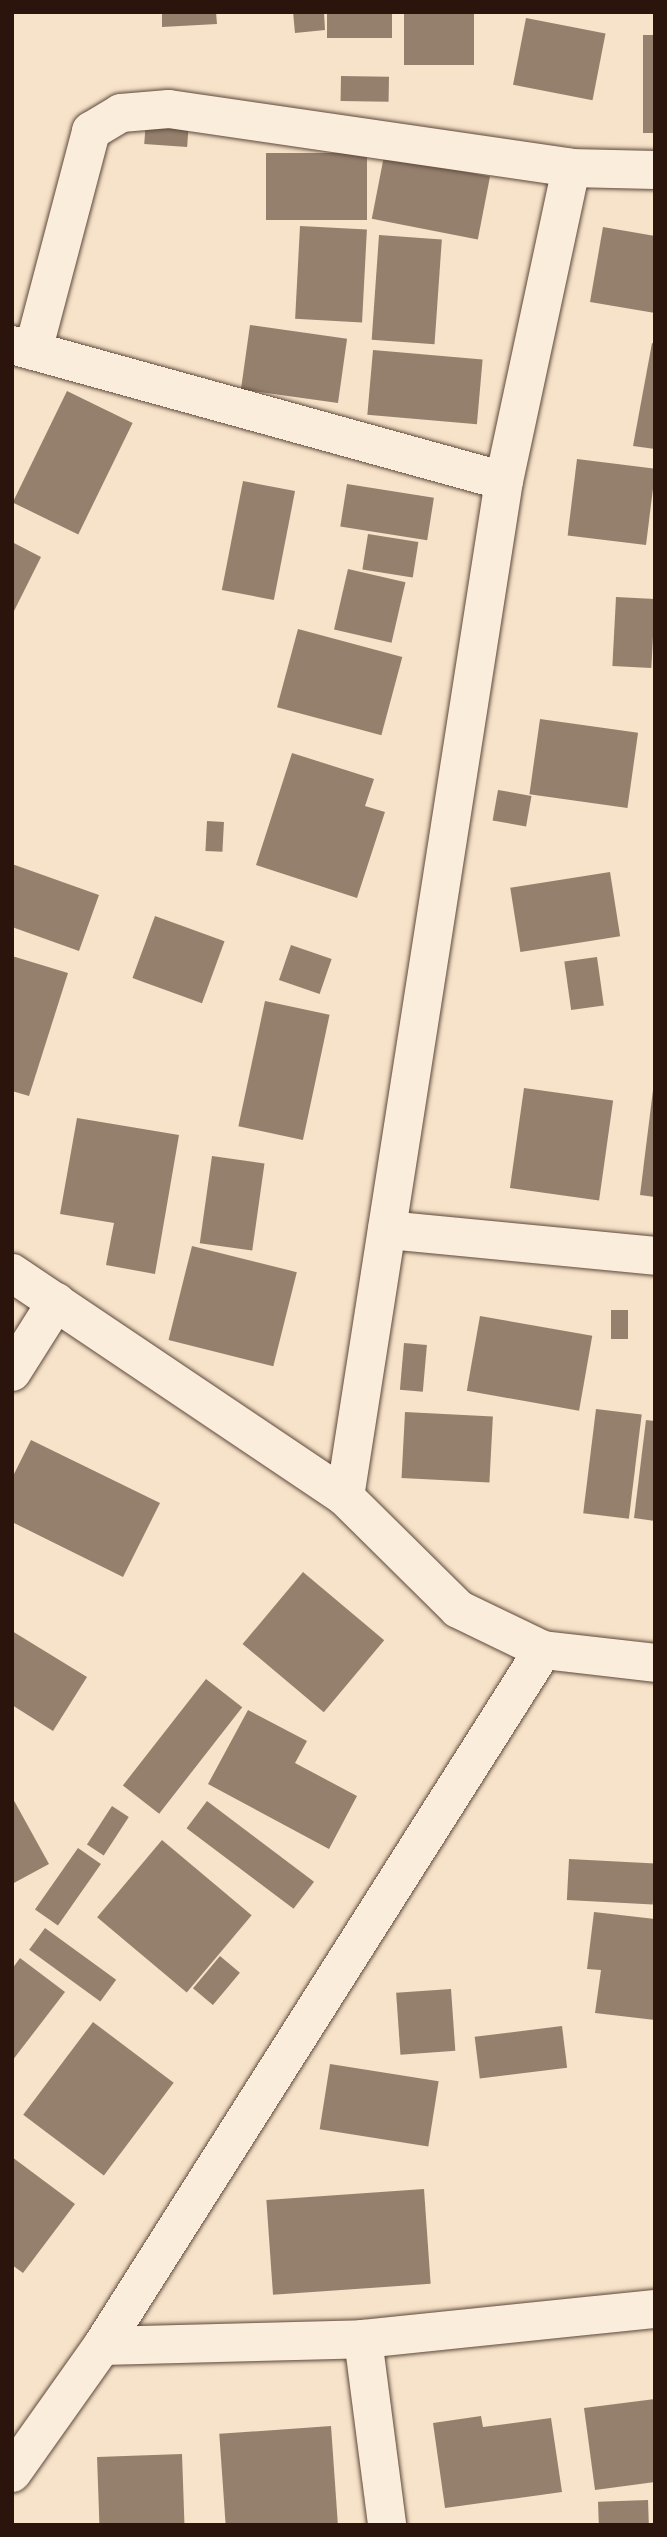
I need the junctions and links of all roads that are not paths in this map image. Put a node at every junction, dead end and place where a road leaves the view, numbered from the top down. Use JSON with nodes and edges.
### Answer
{"nodes":[{"id":1,"x":571,"y":168,"type":"junction"},
{"id":2,"x":655,"y":170,"type":"edge"},
{"id":3,"x":23,"y":348,"type":"edge"},
{"id":4,"x":504,"y":481,"type":"junction"},
{"id":5,"x":387,"y":1230,"type":"junction"},
{"id":6,"x":655,"y":1256,"type":"edge"},
{"id":7,"x":12,"y":1273,"type":"edge"},
{"id":8,"x":56,"y":1303,"type":"junction"},
{"id":9,"x":12,"y":1372,"type":"edge"},
{"id":10,"x":345,"y":1497,"type":"junction"},
{"id":11,"x":543,"y":1650,"type":"junction"},
{"id":12,"x":655,"y":1663,"type":"edge"},
{"id":13,"x":655,"y":2309,"type":"edge"},
{"id":14,"x":363,"y":2339,"type":"junction"},
{"id":15,"x":102,"y":2346,"type":"junction"},
{"id":16,"x":12,"y":2473,"type":"edge"},
{"id":17,"x":387,"y":2525,"type":"edge"}],
"edges":[{"from":1,"to":2,"type":"street"},
{"from":1,"to":3,"type":"street"},
{"from":1,"to":4,"type":"street"},
{"from":3,"to":4,"type":"street"},
{"from":4,"to":5,"type":"street"},
{"from":5,"to":6,"type":"street"},
{"from":5,"to":10,"type":"street"},
{"from":7,"to":8,"type":"street"},
{"from":8,"to":9,"type":"street"},
{"from":8,"to":10,"type":"street"},
{"from":10,"to":11,"type":"street"},
{"from":11,"to":12,"type":"street"},
{"from":11,"to":15,"type":"street"},
{"from":13,"to":14,"type":"street"},
{"from":14,"to":15,"type":"street"},
{"from":14,"to":17,"type":"street"},
{"from":15,"to":16,"type":"street"}]}
